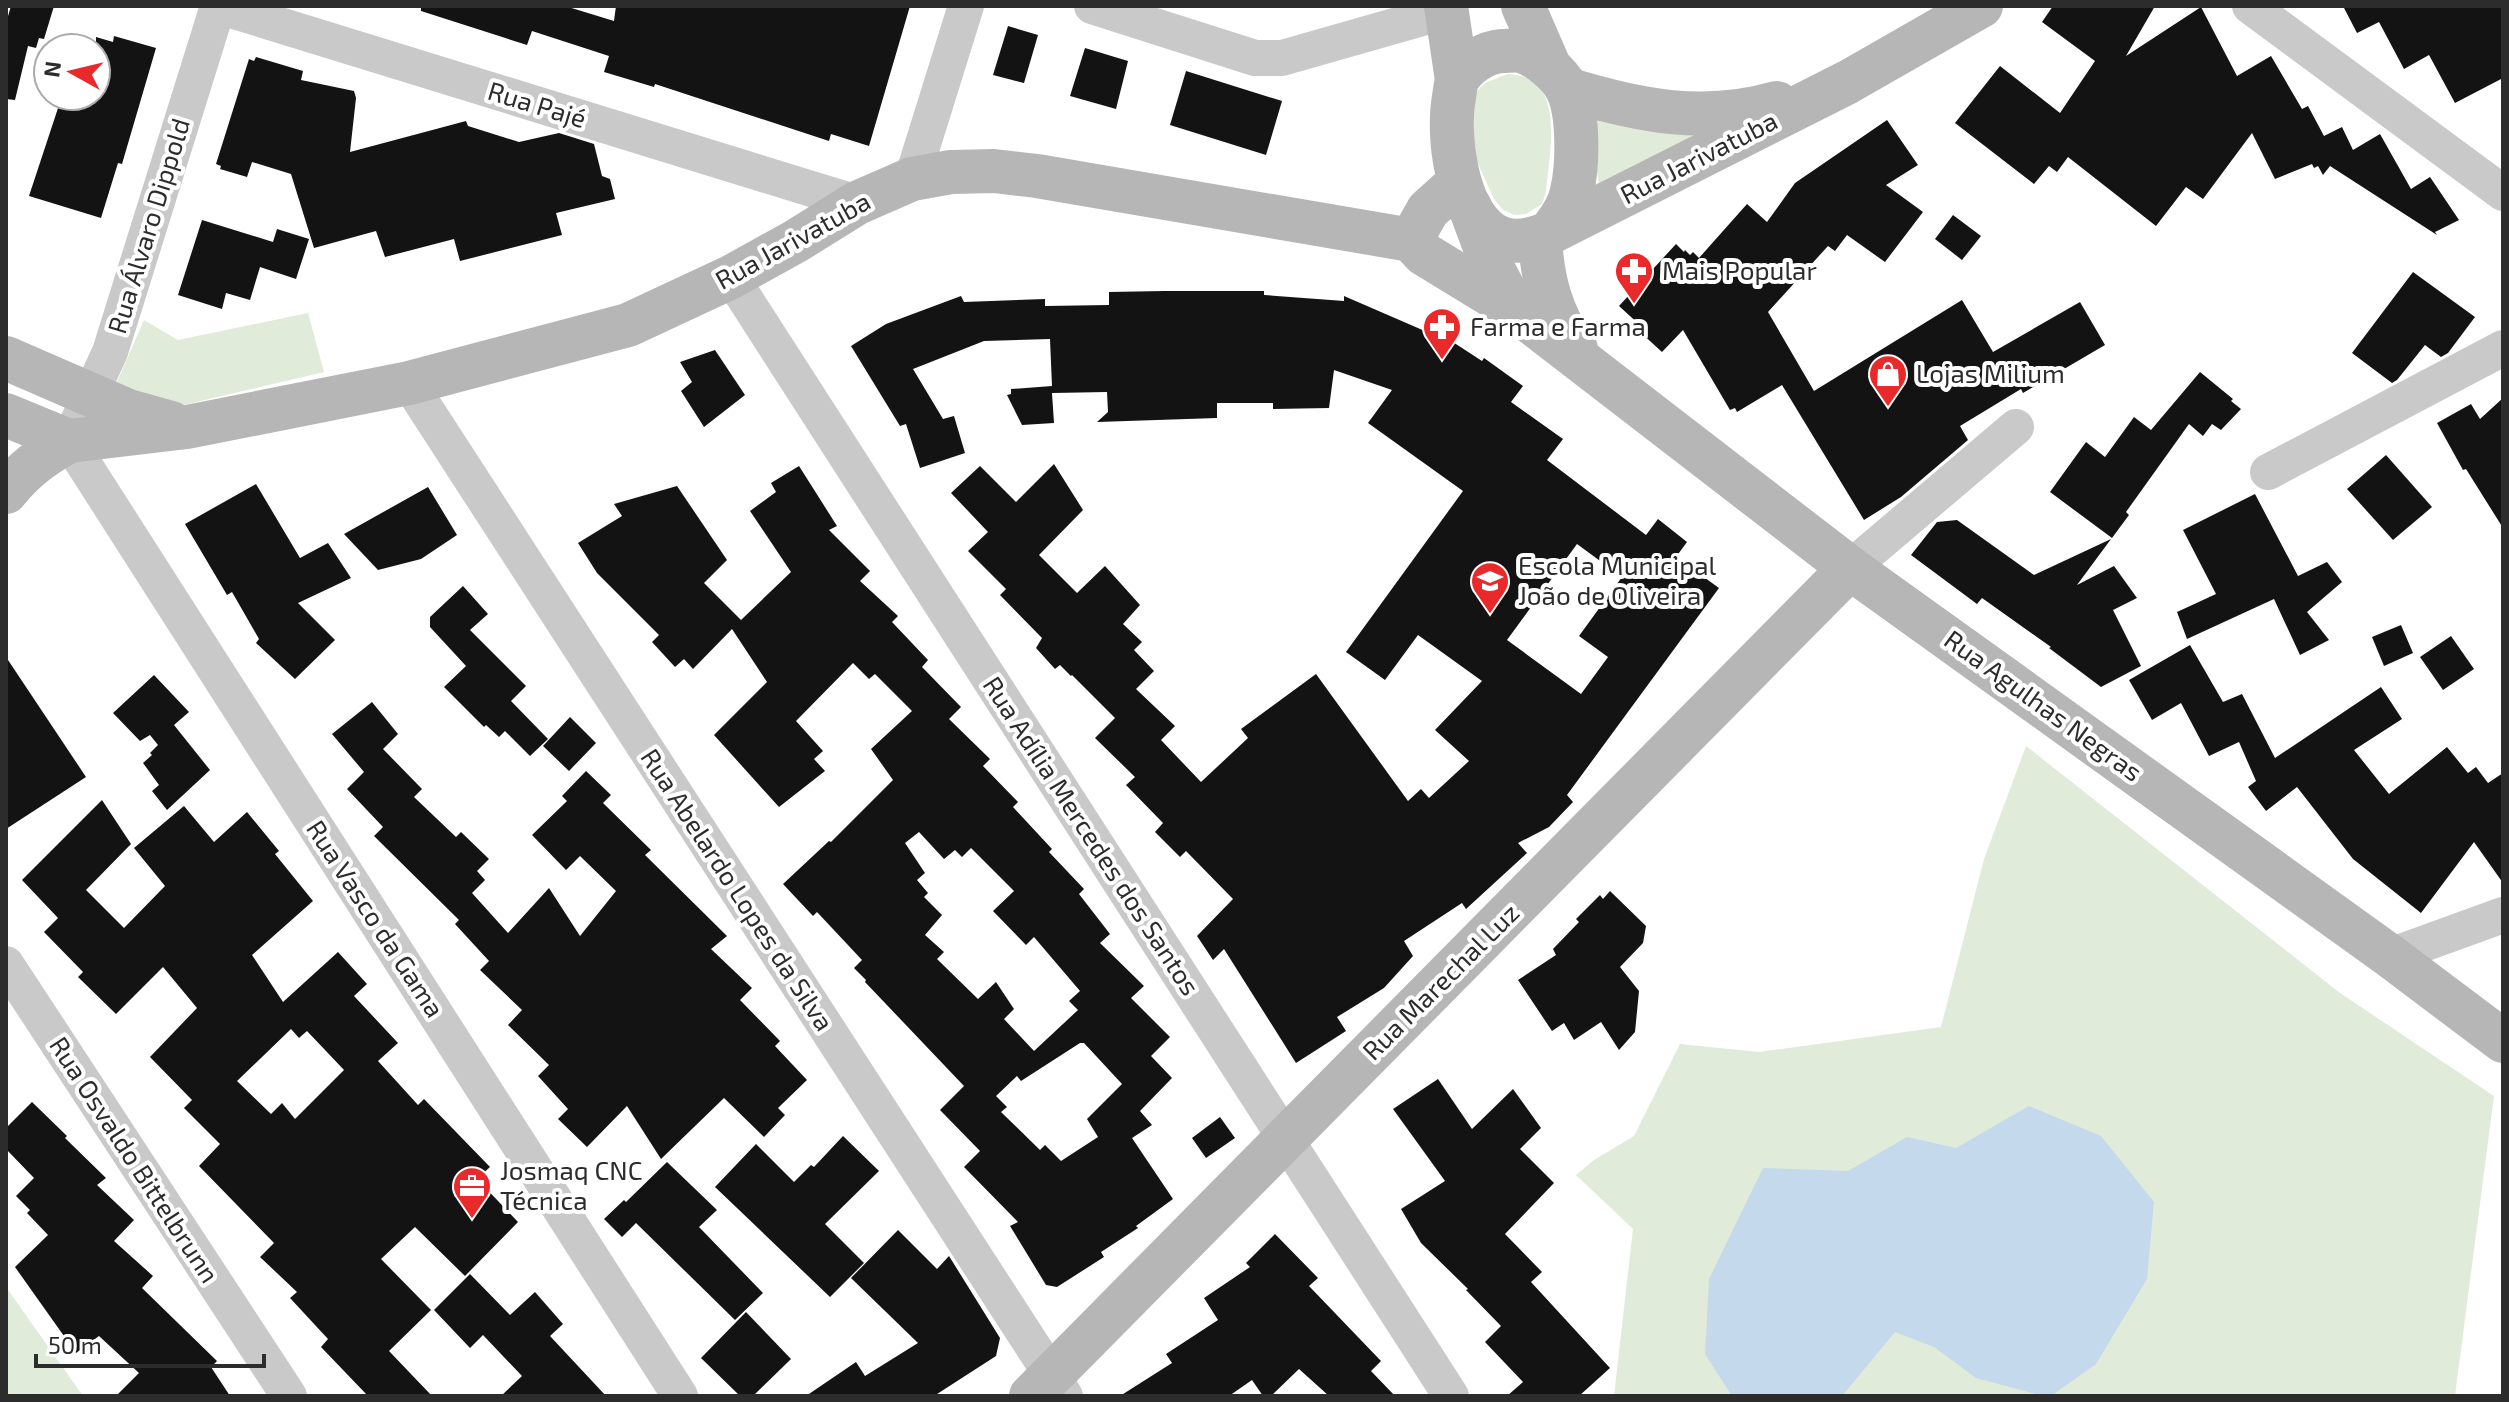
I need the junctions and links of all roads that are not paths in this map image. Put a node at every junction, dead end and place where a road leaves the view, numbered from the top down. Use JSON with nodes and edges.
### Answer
{"nodes":[{"id":1,"x":218,"y":6,"type":"edge"},
{"id":2,"x":966,"y":6,"type":"edge"},
{"id":3,"x":1092,"y":6,"type":"edge"},
{"id":4,"x":1523,"y":6,"type":"edge"},
{"id":5,"x":1981,"y":6,"type":"edge"},
{"id":6,"x":2250,"y":6,"type":"edge"},
{"id":7,"x":1447,"y":8,"type":"edge"},
{"id":8,"x":1559,"y":78,"type":"junction"},
{"id":9,"x":1457,"y":80,"type":"junction"},
{"id":10,"x":1848,"y":82,"type":"junction"},
{"id":11,"x":912,"y":179,"type":"junction"},
{"id":12,"x":2503,"y":193,"type":"edge"},
{"id":13,"x":1465,"y":194,"type":"junction"},
{"id":14,"x":857,"y":203,"type":"junction"},
{"id":15,"x":1521,"y":240,"type":"junction"},
{"id":16,"x":1424,"y":251,"type":"junction"},
{"id":17,"x":731,"y":277,"type":"junction"},
{"id":18,"x":1514,"y":309,"type":"junction"},
{"id":19,"x":2503,"y":348,"type":"edge"},
{"id":20,"x":6,"y":358,"type":"edge"},
{"id":21,"x":1586,"y":364,"type":"junction"},
{"id":22,"x":409,"y":383,"type":"junction"},
{"id":23,"x":91,"y":396,"type":"junction"},
{"id":24,"x":6,"y":415,"type":"edge"},
{"id":25,"x":187,"y":427,"type":"junction"},
{"id":26,"x":2016,"y":427,"type":"dead end"},
{"id":27,"x":69,"y":441,"type":"junction"},
{"id":28,"x":2268,"y":472,"type":"dead end"},
{"id":29,"x":6,"y":492,"type":"edge"},
{"id":30,"x":1850,"y":568,"type":"junction"},
{"id":31,"x":2503,"y":915,"type":"edge"},
{"id":32,"x":2390,"y":956,"type":"junction"},
{"id":33,"x":6,"y":964,"type":"edge"},
{"id":34,"x":2503,"y":1041,"type":"edge"},
{"id":35,"x":1286,"y":1139,"type":"junction"},
{"id":36,"x":1049,"y":1389,"type":"edge"},
{"id":37,"x":289,"y":1396,"type":"edge"},
{"id":38,"x":680,"y":1396,"type":"edge"},
{"id":39,"x":1451,"y":1396,"type":"edge"}],
"edges":[{"from":1,"to":14,"type":"street","name":"Rua Pajé"},
{"from":1,"to":23,"type":"street","name":"Rua Álvaro Dippold"},
{"from":2,"to":11,"type":"street"},
{"from":3,"to":7,"type":"street"},
{"from":4,"to":8,"type":"main road"},
{"from":5,"to":10,"type":"main road","name":"Rua Jarivatuba"},
{"from":6,"to":12,"type":"street"},
{"from":7,"to":9,"type":"main road"},
{"from":8,"to":9,"type":"main road"},
{"from":8,"to":10,"type":"main road","name":"Rua Jarivatuba"},
{"from":8,"to":15,"type":"main road"},
{"from":9,"to":13,"type":"main road"},
{"from":10,"to":15,"type":"main road","name":"Rua Jarivatuba"},
{"from":11,"to":14,"type":"main road","name":"Rua Jarivatuba"},
{"from":11,"to":16,"type":"main road","name":"Rua Jarivatuba"},
{"from":13,"to":15,"type":"main road","name":"Rua Agulhas Negras"},
{"from":13,"to":16,"type":"main road"},
{"from":14,"to":17,"type":"main road","name":"Rua Jarivatuba"},
{"from":15,"to":16,"type":"main road","name":"Rua Jarivatuba"},
{"from":15,"to":18,"type":"main road","name":"Rua Agulhas Negras"},
{"from":15,"to":21,"type":"main road","name":"Rua Agulhas Negras"},
{"from":16,"to":18,"type":"main road","name":"Rua Agulhas Negras"},
{"from":17,"to":22,"type":"main road","name":"Rua Jarivatuba"},
{"from":17,"to":35,"type":"street","name":"Rua Adília Mercedes dos Santos"},
{"from":18,"to":21,"type":"main road","name":"Rua Agulhas Negras"},
{"from":19,"to":28,"type":"street"},
{"from":20,"to":23,"type":"main road","name":"Rua Jarivatuba"},
{"from":21,"to":30,"type":"main road","name":"Rua Agulhas Negras"},
{"from":22,"to":25,"type":"main road","name":"Rua Jarivatuba"},
{"from":22,"to":36,"type":"street","name":"Rua Abelardo Lopes da Silva"},
{"from":23,"to":25,"type":"main road","name":"Rua Jarivatuba"},
{"from":23,"to":27,"type":"street","name":"Rua Álvaro Dippold"},
{"from":24,"to":27,"type":"main road","name":"Rua Jarivatuba"},
{"from":25,"to":27,"type":"main road","name":"Rua Jarivatuba"},
{"from":26,"to":30,"type":"street"},
{"from":27,"to":29,"type":"main road"},
{"from":27,"to":38,"type":"street","name":"Rua Vasco da Gama"},
{"from":30,"to":32,"type":"main road","name":"Rua Agulhas Negras"},
{"from":30,"to":35,"type":"main road","name":"Rua Marechal Luz"},
{"from":31,"to":32,"type":"street"},
{"from":32,"to":34,"type":"main road","name":"Rua Agulhas Negras"},
{"from":33,"to":37,"type":"street","name":"Rua Osvaldo Bittelbrunn"},
{"from":35,"to":36,"type":"main road","name":"Rua Marechal Luz"},
{"from":35,"to":39,"type":"street","name":"Rua Adília Mercedes dos Santos"}]}
